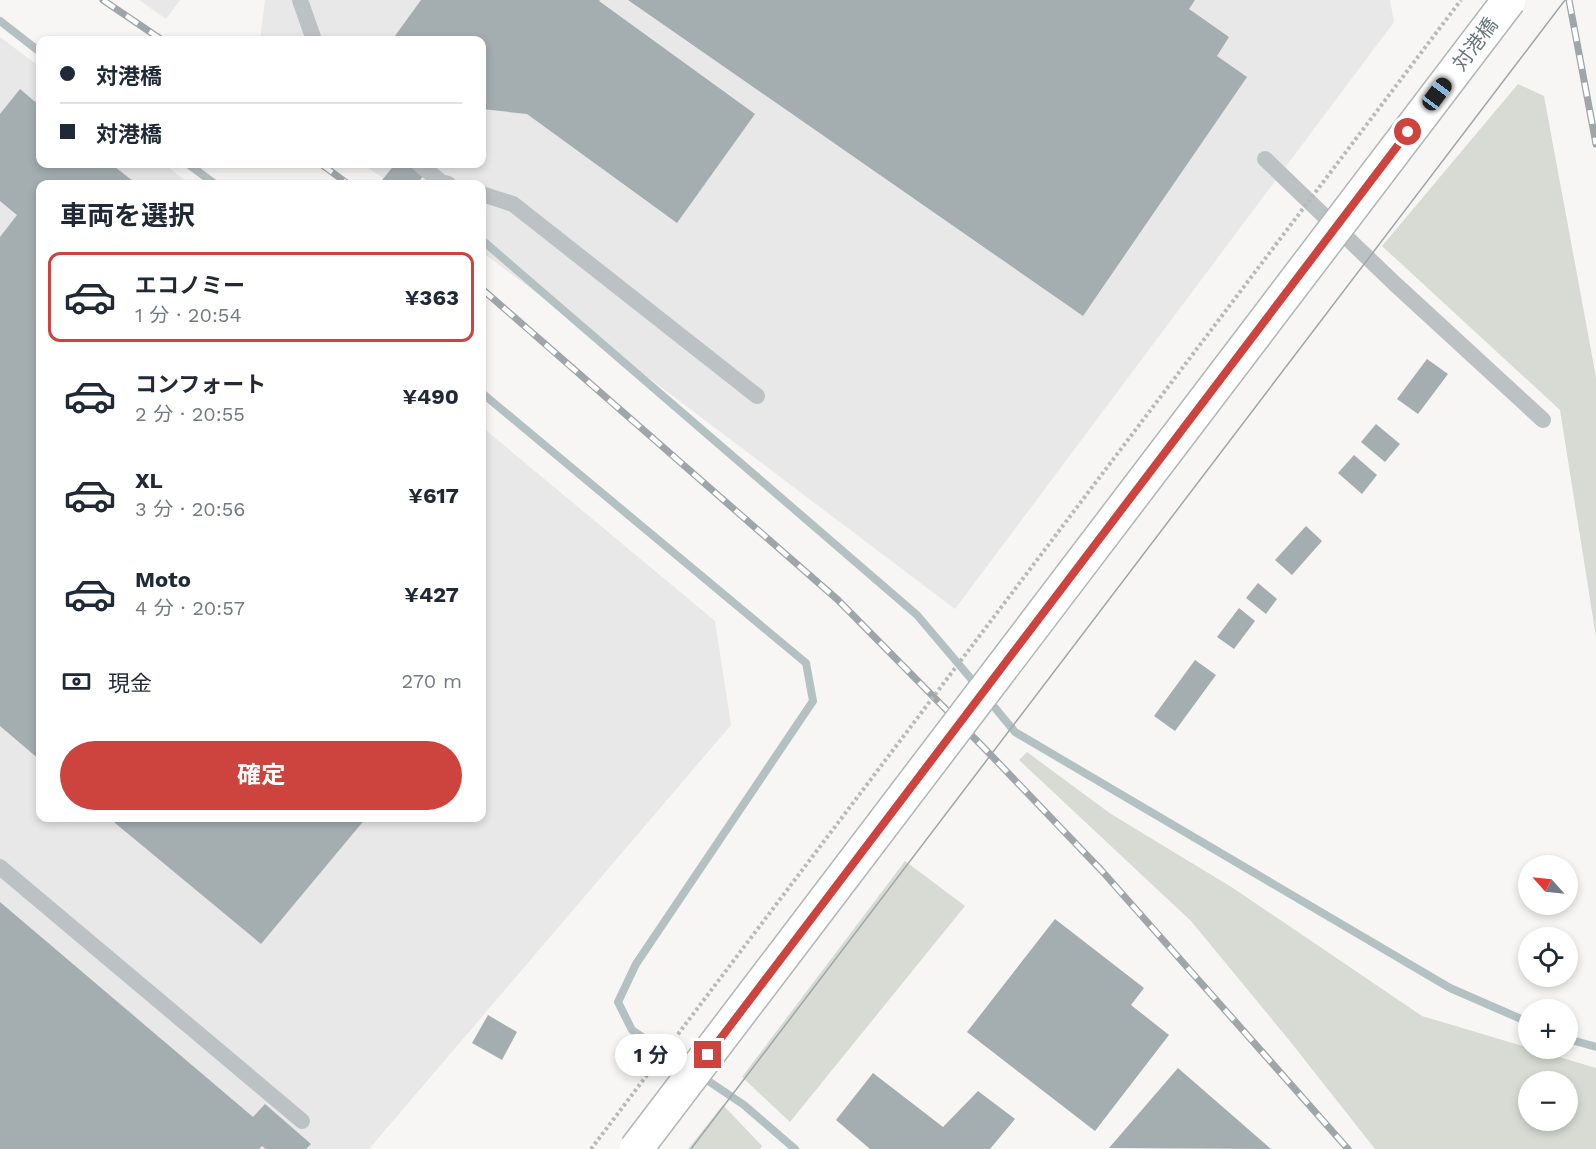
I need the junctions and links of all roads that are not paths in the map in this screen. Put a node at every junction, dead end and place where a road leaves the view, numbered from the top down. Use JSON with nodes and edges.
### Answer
{"nodes":[{"id":1,"x":300,"y":0,"type":"edge"},
{"id":2,"x":1509,"y":0,"type":"edge"},
{"id":3,"x":313,"y":36,"type":"edge"},
{"id":4,"x":1265,"y":159,"type":"dead end"},
{"id":5,"x":423,"y":168,"type":"edge"},
{"id":6,"x":438,"y":180,"type":"edge"},
{"id":7,"x":486,"y":195,"type":"edge"},
{"id":8,"x":757,"y":396,"type":"dead end"},
{"id":9,"x":1543,"y":420,"type":"dead end"},
{"id":10,"x":0,"y":867,"type":"edge"},
{"id":11,"x":302,"y":1121,"type":"dead end"},
{"id":12,"x":636,"y":1149,"type":"edge"}],
"edges":[{"from":1,"to":3,"type":"lane"},
{"from":2,"to":12,"type":"highway","name":"対港橋","bridge":true},
{"from":4,"to":9,"type":"lane"},
{"from":5,"to":6,"type":"lane"},
{"from":7,"to":8,"type":"lane"},
{"from":10,"to":11,"type":"lane"}]}
